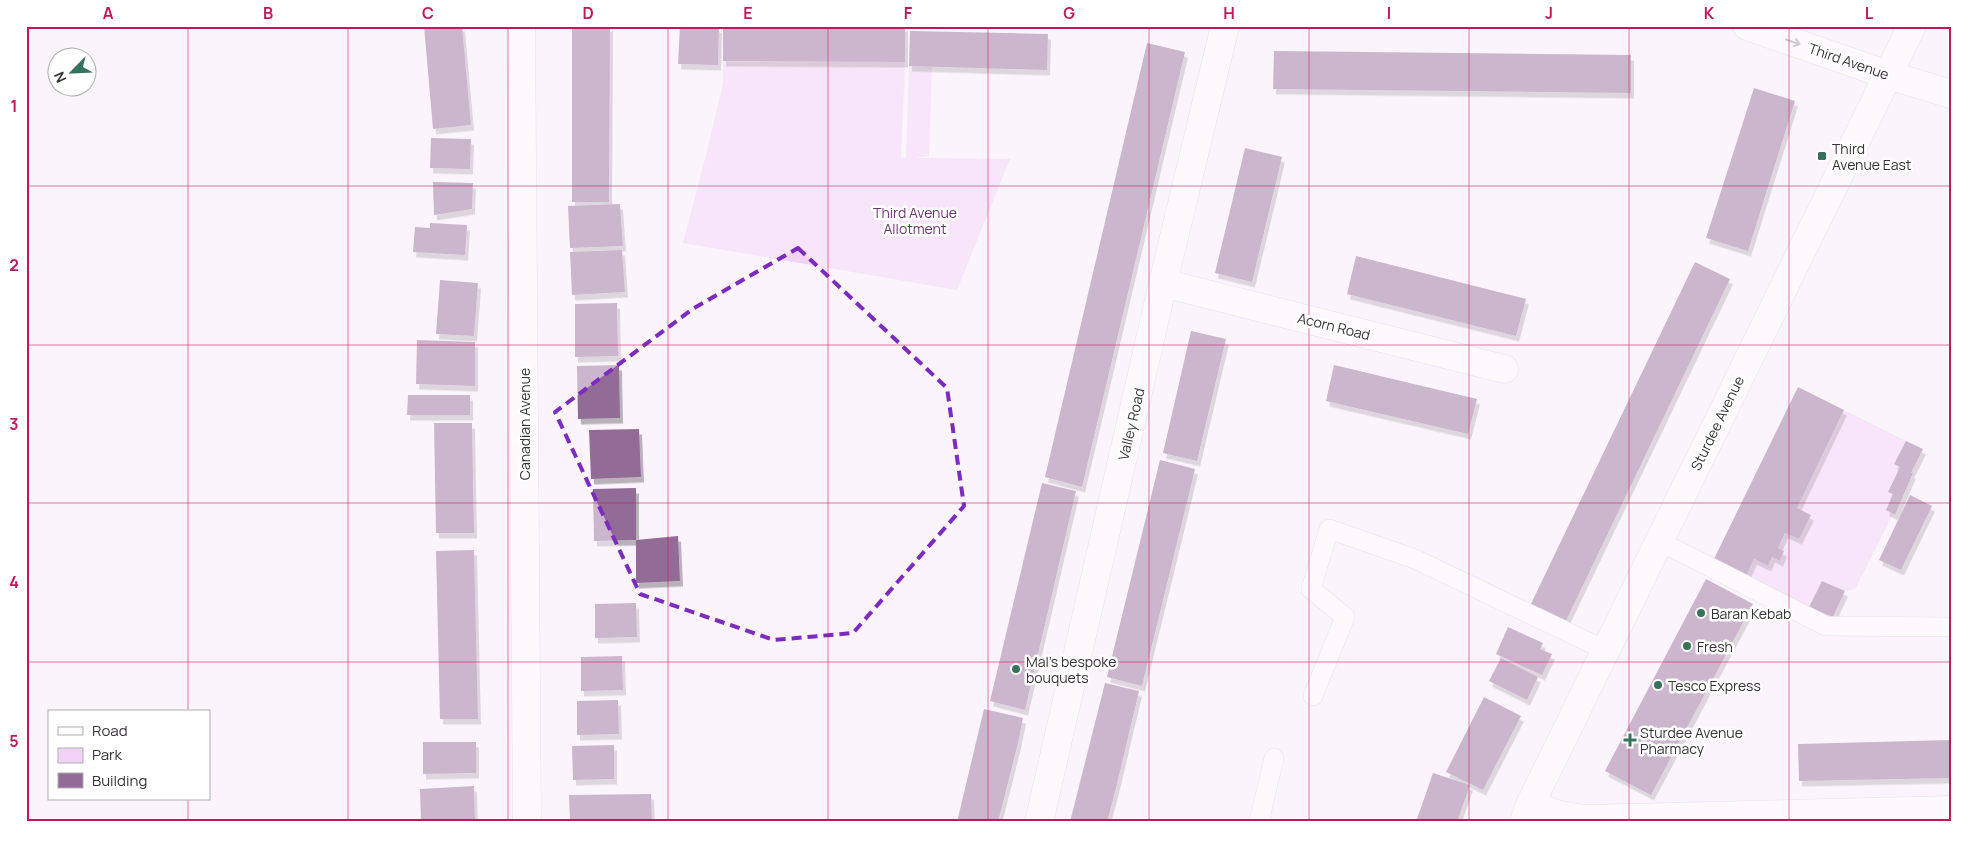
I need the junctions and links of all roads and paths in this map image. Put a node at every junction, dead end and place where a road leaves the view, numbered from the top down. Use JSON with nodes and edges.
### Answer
{"nodes":[{"id":1,"x":521,"y":26,"type":"edge"},
{"id":2,"x":1225,"y":26,"type":"edge"},
{"id":3,"x":1747,"y":26,"type":"edge"},
{"id":4,"x":1912,"y":26,"type":"edge"},
{"id":5,"x":1888,"y":74,"type":"junction"},
{"id":6,"x":1951,"y":94,"type":"edge"},
{"id":7,"x":1163,"y":283,"type":"junction"},
{"id":8,"x":1504,"y":368,"type":"dead end"},
{"id":9,"x":1659,"y":541,"type":"junction"},
{"id":10,"x":1951,"y":627,"type":"edge"},
{"id":11,"x":1607,"y":651,"type":"junction"},
{"id":12,"x":1313,"y":696,"type":"dead end"},
{"id":13,"x":1274,"y":758,"type":"dead end"},
{"id":14,"x":1951,"y":810,"type":"edge"},
{"id":15,"x":1527,"y":813,"type":"edge"},
{"id":16,"x":1686,"y":818,"type":"edge"},
{"id":17,"x":528,"y":822,"type":"edge"},
{"id":18,"x":1039,"y":822,"type":"edge"},
{"id":19,"x":1259,"y":822,"type":"edge"}],
"edges":[{"from":1,"to":17,"type":"street","name":"Canadian Avenue"},
{"from":2,"to":7,"type":"street","name":"Valley Road"},
{"from":3,"to":5,"type":"street","name":"Third Avenue","one_way":true},
{"from":4,"to":5,"type":"street","name":"Sturdee Avenue"},
{"from":5,"to":6,"type":"street","name":"Third Avenue"},
{"from":5,"to":9,"type":"street","name":"Sturdee Avenue"},
{"from":7,"to":8,"type":"street","name":"Acorn Road"},
{"from":7,"to":18,"type":"street","name":"Valley Road"},
{"from":9,"to":10,"type":"lane"},
{"from":9,"to":11,"type":"street","name":"Sturdee Avenue"},
{"from":11,"to":12,"type":"lane"},
{"from":11,"to":15,"type":"street","name":"Sturdee Avenue"},
{"from":13,"to":19,"type":"lane"},
{"from":14,"to":16,"type":"street"},
{"from":15,"to":16,"type":"street"}]}
